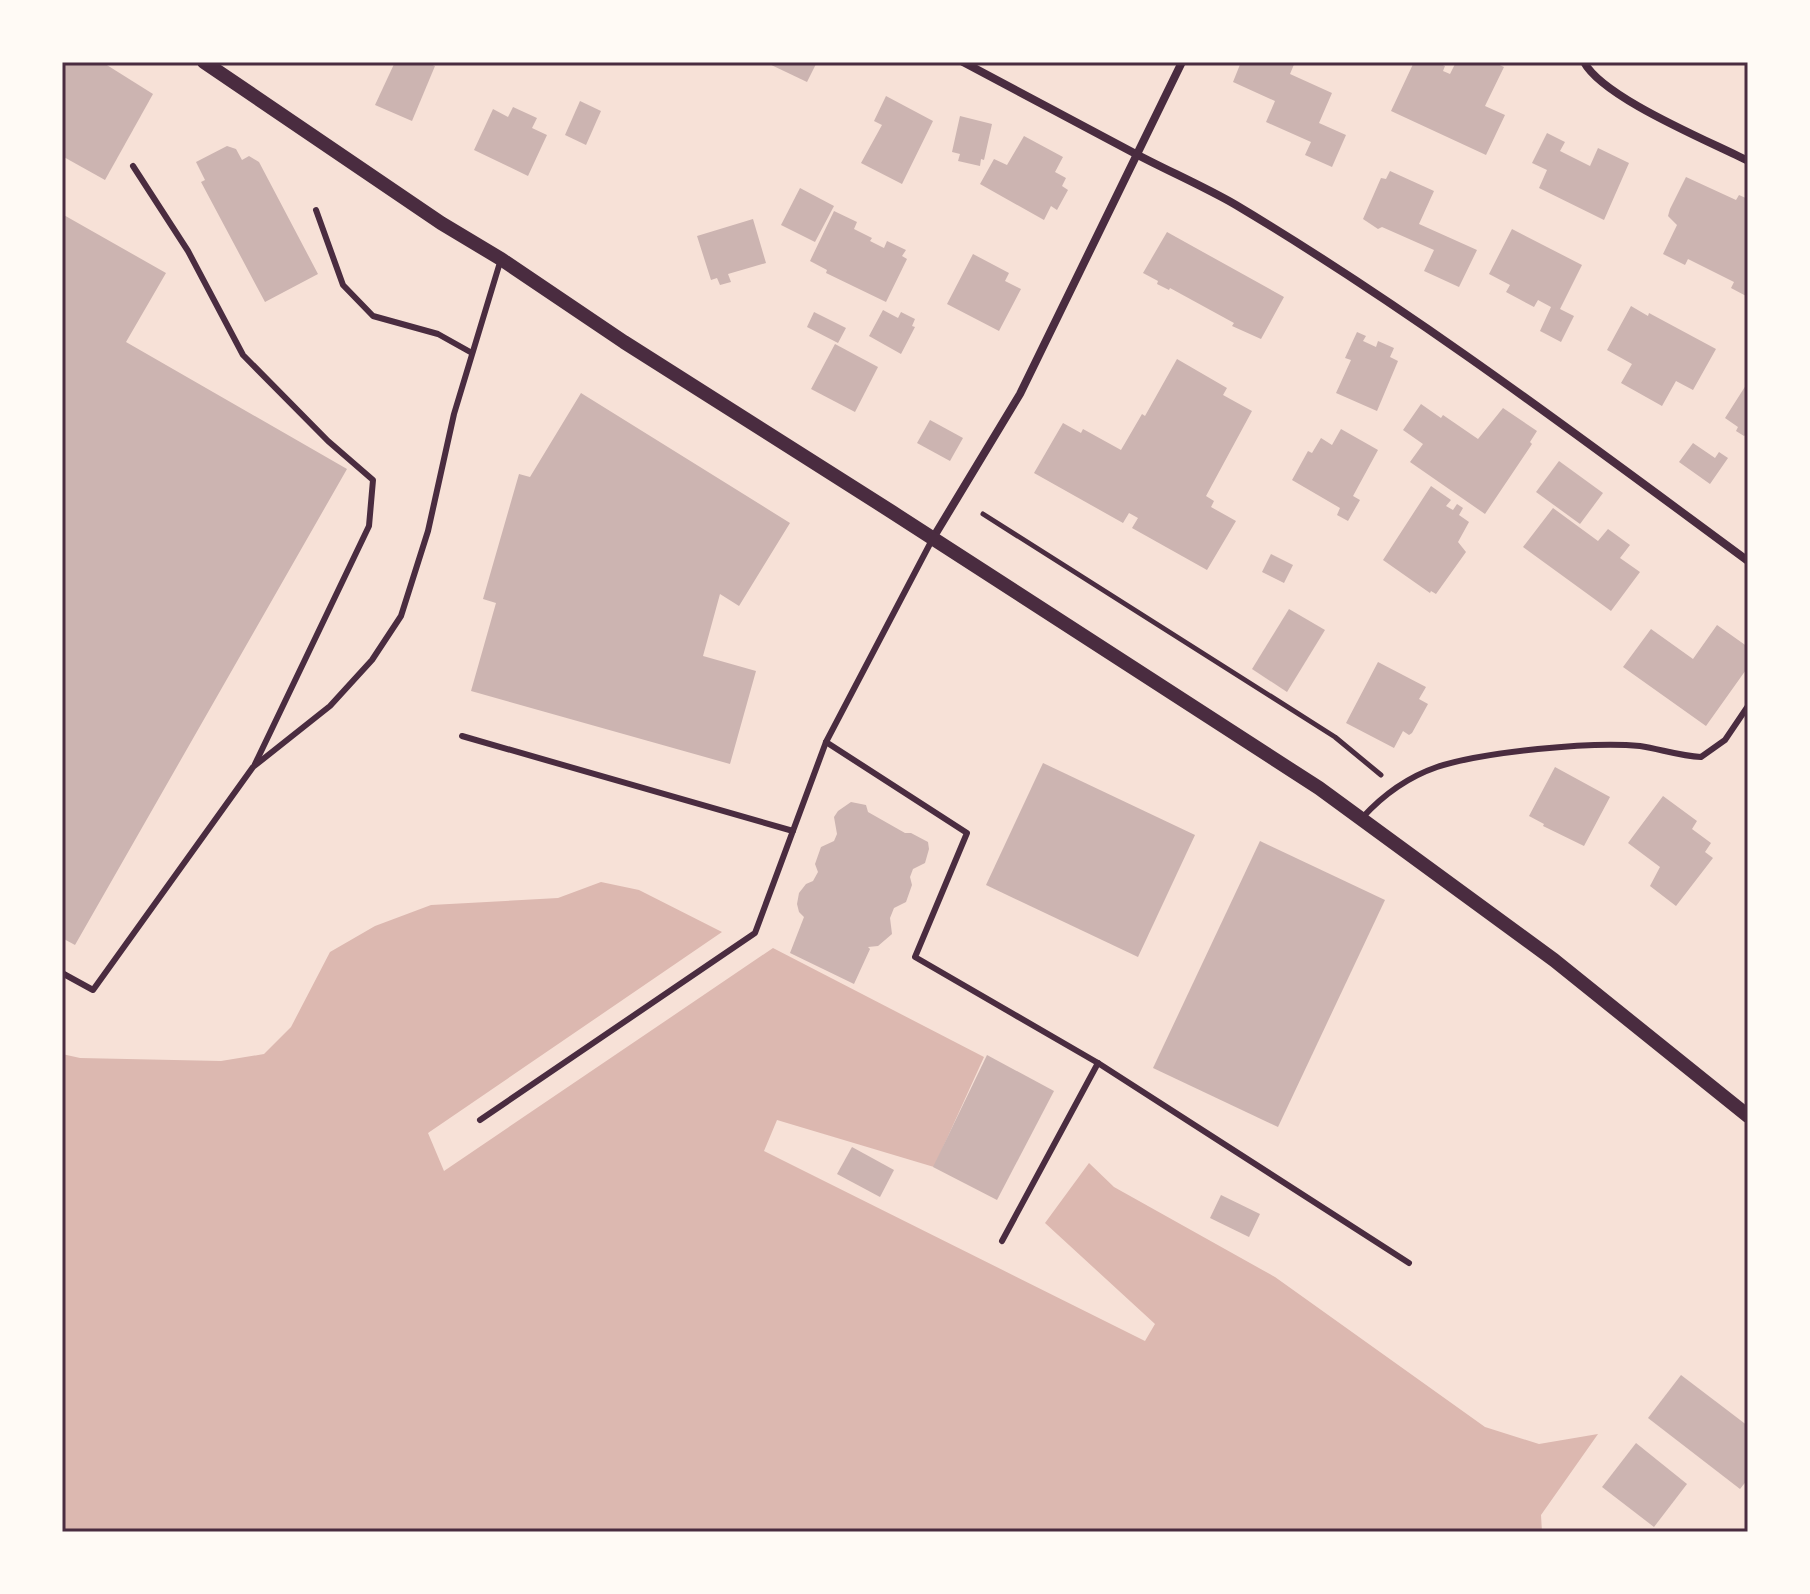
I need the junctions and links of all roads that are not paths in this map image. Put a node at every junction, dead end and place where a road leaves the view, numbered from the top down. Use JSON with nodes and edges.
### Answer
{"nodes":[{"id":1,"x":204,"y":62,"type":"edge"},
{"id":2,"x":963,"y":62,"type":"edge"},
{"id":3,"x":1182,"y":62,"type":"edge"},
{"id":4,"x":1584,"y":62,"type":"edge"},
{"id":5,"x":1138,"y":155,"type":"junction"},
{"id":6,"x":1748,"y":161,"type":"edge"},
{"id":7,"x":133,"y":166,"type":"dead end"},
{"id":8,"x":316,"y":210,"type":"dead end"},
{"id":9,"x":501,"y":259,"type":"junction"},
{"id":10,"x":472,"y":353,"type":"junction"},
{"id":11,"x":933,"y":538,"type":"junction"},
{"id":12,"x":1748,"y":561,"type":"edge"},
{"id":13,"x":1748,"y":706,"type":"edge"},
{"id":14,"x":462,"y":736,"type":"dead end"},
{"id":15,"x":826,"y":742,"type":"junction"},
{"id":16,"x":253,"y":767,"type":"junction"},
{"id":17,"x":1362,"y":818,"type":"junction"},
{"id":18,"x":793,"y":831,"type":"junction"},
{"id":19,"x":62,"y":973,"type":"edge"},
{"id":20,"x":1098,"y":1063,"type":"junction"},
{"id":21,"x":1748,"y":1116,"type":"edge"},
{"id":22,"x":480,"y":1120,"type":"dead end"},
{"id":23,"x":1002,"y":1241,"type":"dead end"},
{"id":24,"x":1409,"y":1263,"type":"dead end"}],
"edges":[{"from":1,"to":9,"type":"street"},
{"from":2,"to":5,"type":"street"},
{"from":3,"to":5,"type":"street"},
{"from":4,"to":6,"type":"street"},
{"from":5,"to":11,"type":"street"},
{"from":5,"to":12,"type":"street"},
{"from":7,"to":16,"type":"lane"},
{"from":8,"to":10,"type":"lane"},
{"from":9,"to":10,"type":"lane"},
{"from":9,"to":11,"type":"street"},
{"from":10,"to":16,"type":"lane"},
{"from":11,"to":15,"type":"lane"},
{"from":11,"to":17,"type":"street"},
{"from":13,"to":17,"type":"lane"},
{"from":14,"to":18,"type":"lane"},
{"from":15,"to":18,"type":"lane"},
{"from":15,"to":20,"type":"lane"},
{"from":16,"to":19,"type":"lane"},
{"from":17,"to":21,"type":"street"},
{"from":18,"to":22,"type":"lane"},
{"from":20,"to":23,"type":"lane"},
{"from":20,"to":24,"type":"lane"}]}
